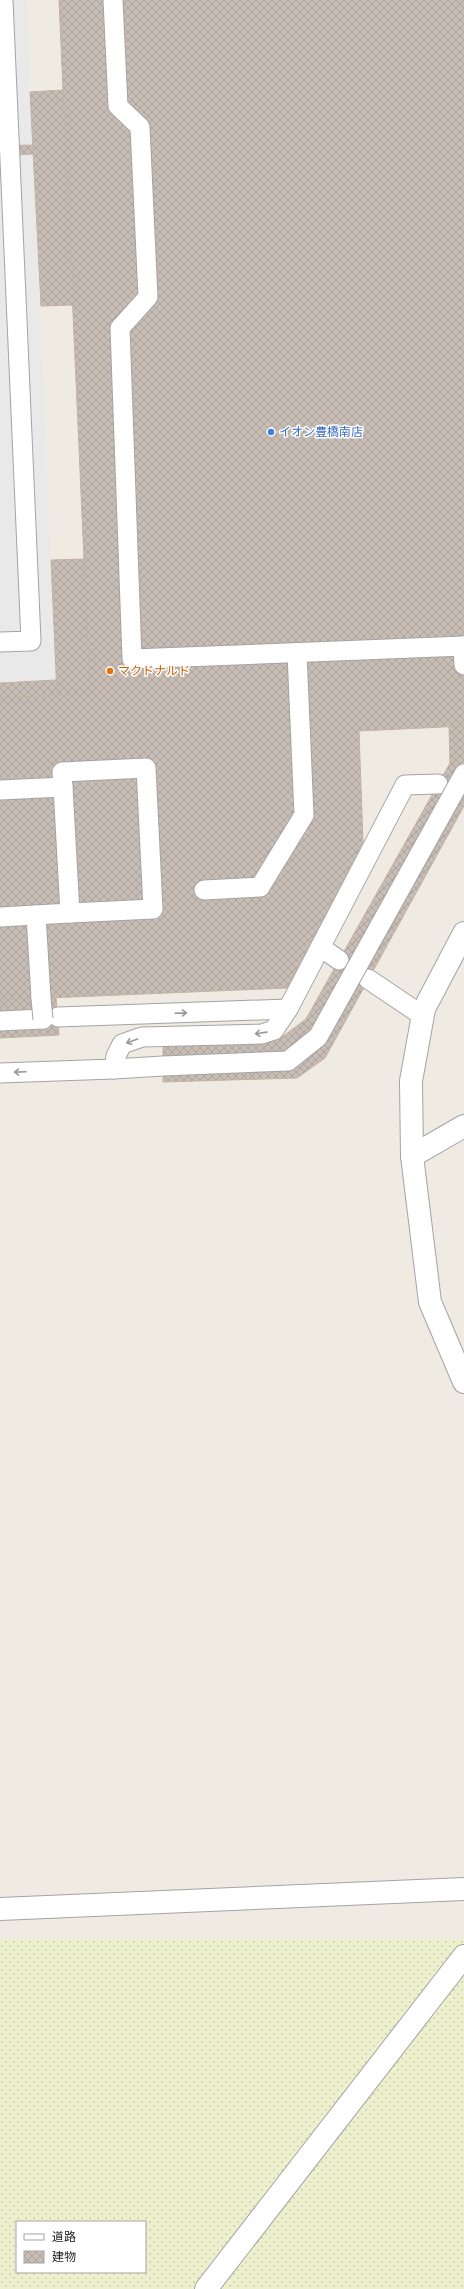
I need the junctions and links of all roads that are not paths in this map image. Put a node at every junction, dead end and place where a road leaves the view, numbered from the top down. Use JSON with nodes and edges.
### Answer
{"nodes":[{"id":1,"x":3,"y":0,"type":"edge"},
{"id":2,"x":113,"y":0,"type":"edge"},
{"id":3,"x":4,"y":126,"type":"edge"},
{"id":4,"x":6,"y":211,"type":"edge"},
{"id":5,"x":0,"y":642,"type":"edge"},
{"id":6,"x":463,"y":646,"type":"edge"},
{"id":7,"x":297,"y":653,"type":"junction"},
{"id":8,"x":464,"y":665,"type":"edge"},
{"id":9,"x":464,"y":774,"type":"edge"},
{"id":10,"x":438,"y":784,"type":"dead end"},
{"id":11,"x":63,"y":787,"type":"junction"},
{"id":12,"x":0,"y":790,"type":"edge"},
{"id":13,"x":204,"y":890,"type":"dead end"},
{"id":14,"x":70,"y":913,"type":"junction"},
{"id":15,"x":36,"y":915,"type":"junction"},
{"id":16,"x":0,"y":917,"type":"edge"},
{"id":17,"x":464,"y":933,"type":"edge"},
{"id":18,"x":320,"y":947,"type":"junction"},
{"id":19,"x":339,"y":960,"type":"dead end"},
{"id":20,"x":368,"y":979,"type":"dead end"},
{"id":21,"x":288,"y":1008,"type":"junction"},
{"id":22,"x":423,"y":1016,"type":"junction"},
{"id":23,"x":58,"y":1017,"type":"dead end"},
{"id":24,"x":0,"y":1021,"type":"edge"},
{"id":25,"x":114,"y":1069,"type":"junction"},
{"id":26,"x":0,"y":1073,"type":"edge"},
{"id":27,"x":464,"y":1126,"type":"edge"},
{"id":28,"x":412,"y":1156,"type":"junction"},
{"id":29,"x":457,"y":1351,"type":"edge"},
{"id":30,"x":464,"y":1382,"type":"edge"},
{"id":31,"x":464,"y":1889,"type":"edge"},
{"id":32,"x":0,"y":1909,"type":"edge"},
{"id":33,"x":464,"y":1956,"type":"edge"},
{"id":34,"x":206,"y":2289,"type":"edge"}],
"edges":[{"from":1,"to":3,"type":"lane"},
{"from":2,"to":7,"type":"lane"},
{"from":3,"to":4,"type":"lane"},
{"from":4,"to":5,"type":"lane"},
{"from":6,"to":7,"type":"lane"},
{"from":6,"to":8,"type":"lane"},
{"from":7,"to":13,"type":"lane"},
{"from":9,"to":25,"type":"lane","bridge":true},
{"from":10,"to":18,"type":"lane"},
{"from":11,"to":12,"type":"lane"},
{"from":11,"to":14,"type":"lane"},
{"from":11,"to":14,"type":"lane"},
{"from":14,"to":15,"type":"lane"},
{"from":15,"to":16,"type":"lane"},
{"from":15,"to":24,"type":"lane","bridge":true},
{"from":17,"to":22,"type":"street"},
{"from":18,"to":19,"type":"lane"},
{"from":18,"to":21,"type":"lane"},
{"from":20,"to":22,"type":"lane"},
{"from":23,"to":21,"type":"lane","one_way":true},
{"from":21,"to":25,"type":"lane","one_way":true},
{"from":22,"to":28,"type":"street"},
{"from":25,"to":26,"type":"lane","one_way":true},
{"from":27,"to":28,"type":"street"},
{"from":28,"to":29,"type":"street"},
{"from":29,"to":30,"type":"street"},
{"from":31,"to":32,"type":"street"},
{"from":33,"to":34,"type":"street"}]}
